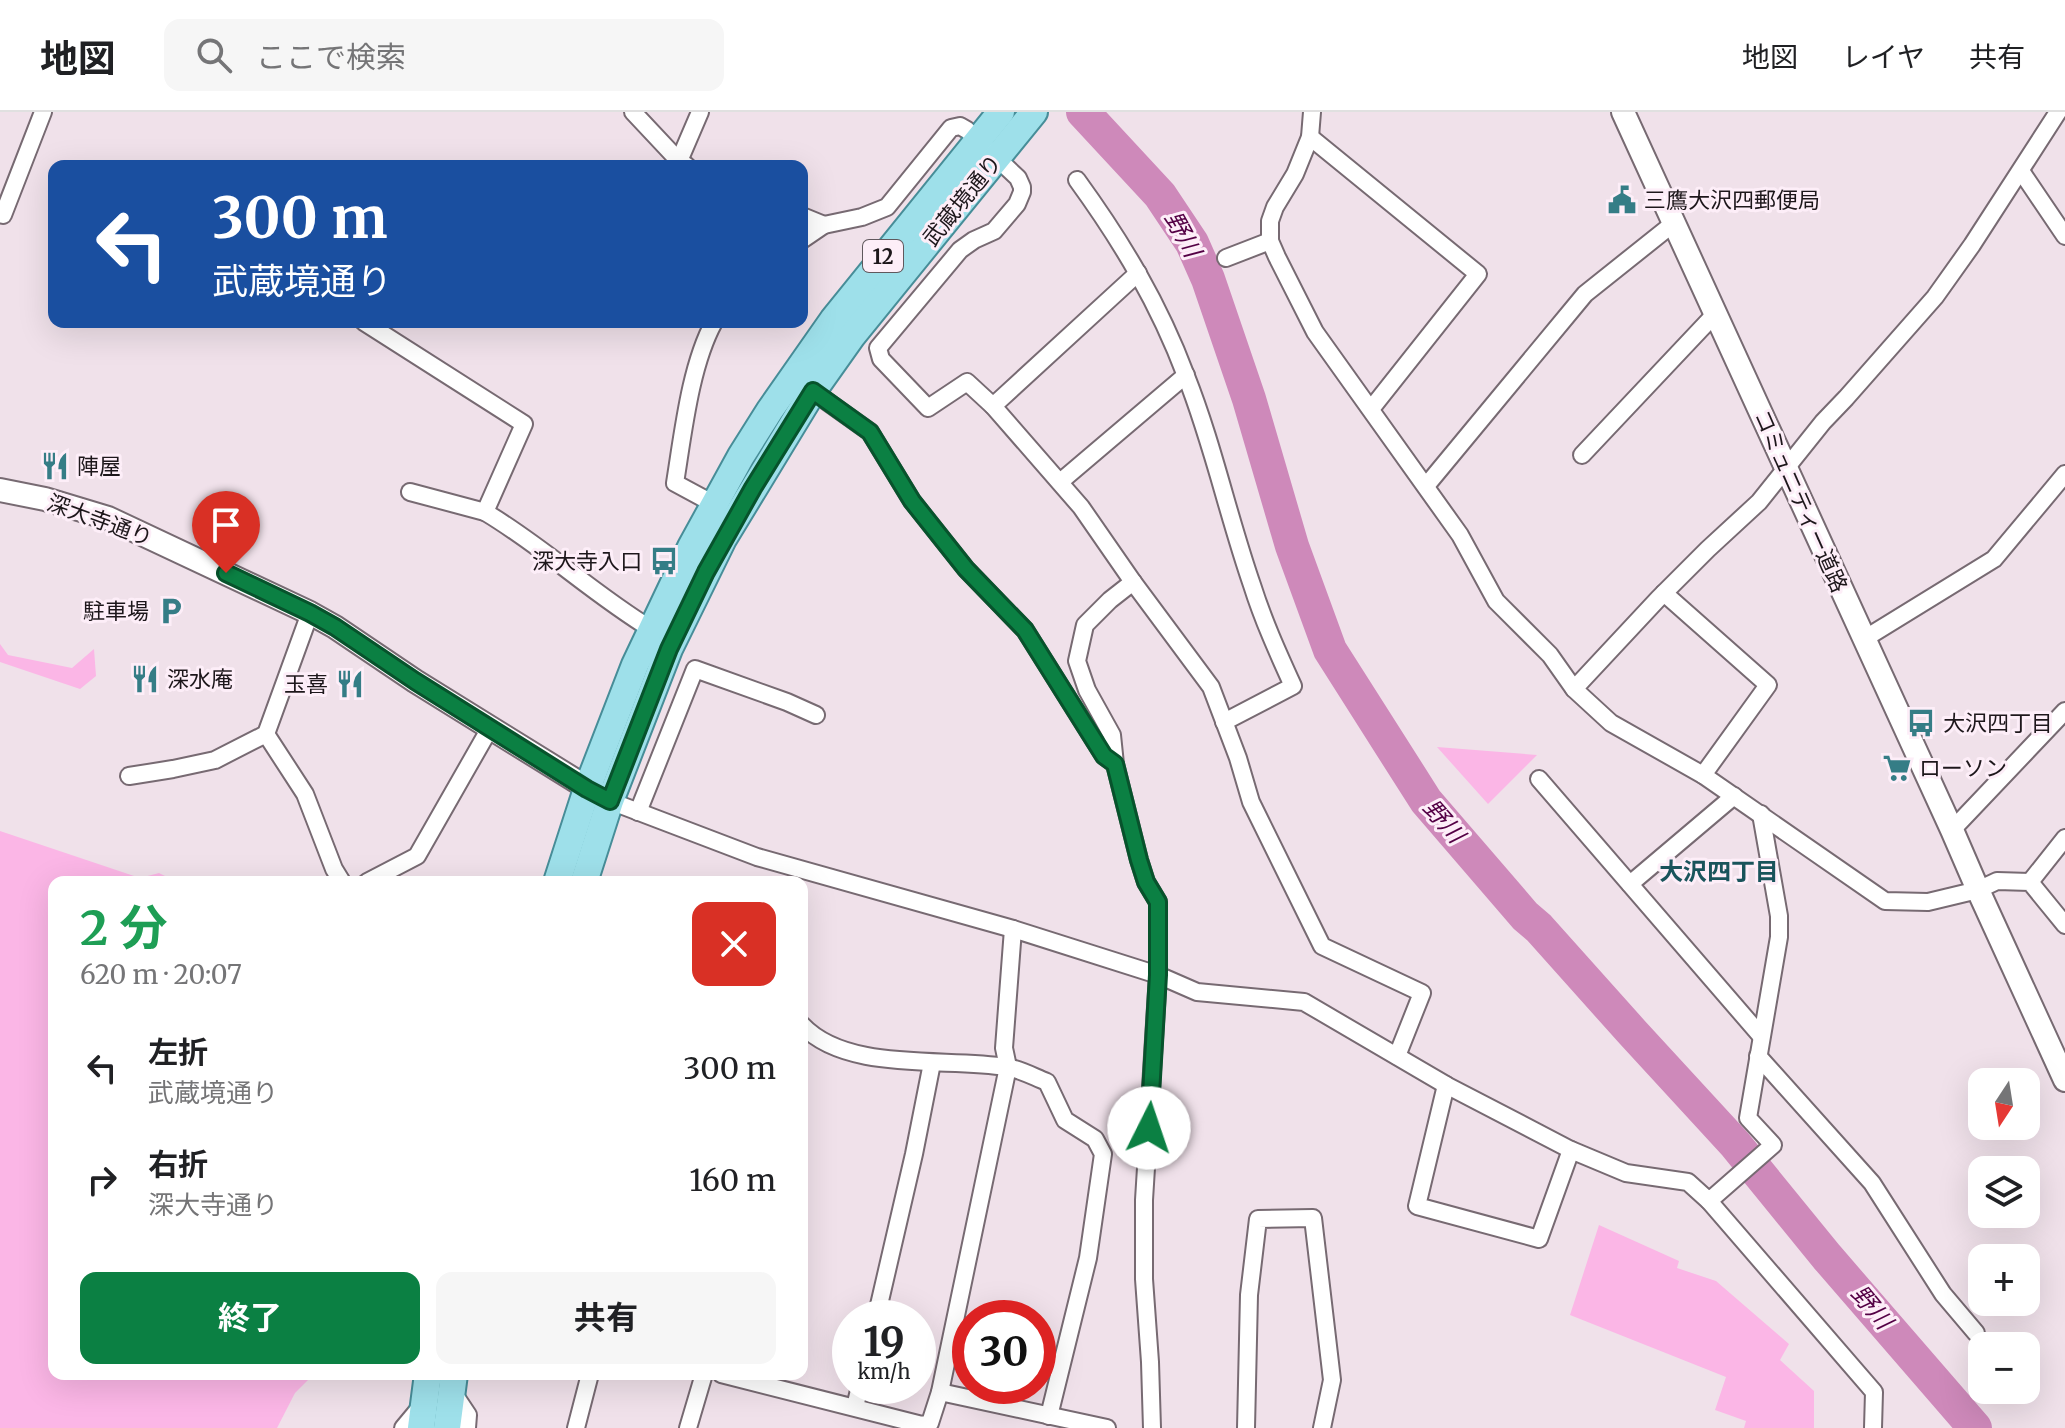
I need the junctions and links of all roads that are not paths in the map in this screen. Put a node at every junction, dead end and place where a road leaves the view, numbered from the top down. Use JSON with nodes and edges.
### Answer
{"nodes":[{"id":1,"x":43,"y":112,"type":"edge"},
{"id":2,"x":633,"y":112,"type":"edge"},
{"id":3,"x":700,"y":112,"type":"edge"},
{"id":4,"x":1001,"y":112,"type":"edge"},
{"id":5,"x":1312,"y":112,"type":"edge"},
{"id":6,"x":1623,"y":112,"type":"edge"},
{"id":7,"x":2058,"y":112,"type":"edge"},
{"id":8,"x":1031,"y":116,"type":"edge"},
{"id":9,"x":1310,"y":137,"type":"junction"},
{"id":10,"x":988,"y":148,"type":"junction"},
{"id":11,"x":680,"y":160,"type":"edge"},
{"id":12,"x":684,"y":160,"type":"edge"},
{"id":13,"x":2021,"y":171,"type":"junction"},
{"id":14,"x":1077,"y":180,"type":"dead end"},
{"id":15,"x":0,"y":214,"type":"edge"},
{"id":16,"x":808,"y":218,"type":"edge"},
{"id":17,"x":1674,"y":223,"type":"junction"},
{"id":18,"x":824,"y":225,"type":"junction"},
{"id":19,"x":808,"y":236,"type":"edge"},
{"id":20,"x":2065,"y":236,"type":"edge"},
{"id":21,"x":1270,"y":241,"type":"junction"},
{"id":22,"x":1226,"y":258,"type":"dead end"},
{"id":23,"x":1138,"y":273,"type":"junction"},
{"id":24,"x":1716,"y":313,"type":"junction"},
{"id":25,"x":373,"y":328,"type":"edge"},
{"id":26,"x":711,"y":328,"type":"edge"},
{"id":27,"x":1186,"y":375,"type":"junction"},
{"id":28,"x":803,"y":384,"type":"junction"},
{"id":29,"x":993,"y":406,"type":"junction"},
{"id":30,"x":1371,"y":409,"type":"junction"},
{"id":31,"x":1582,"y":455,"type":"dead end"},
{"id":32,"x":1786,"y":468,"type":"junction"},
{"id":33,"x":2065,"y":474,"type":"edge"},
{"id":34,"x":1060,"y":482,"type":"junction"},
{"id":35,"x":1426,"y":486,"type":"junction"},
{"id":36,"x":0,"y":490,"type":"edge"},
{"id":37,"x":410,"y":492,"type":"dead end"},
{"id":38,"x":714,"y":504,"type":"junction"},
{"id":39,"x":485,"y":512,"type":"junction"},
{"id":40,"x":723,"y":539,"type":"junction"},
{"id":41,"x":675,"y":579,"type":"junction"},
{"id":42,"x":1133,"y":582,"type":"junction"},
{"id":43,"x":1664,"y":593,"type":"junction"},
{"id":44,"x":310,"y":613,"type":"junction"},
{"id":45,"x":651,"y":629,"type":"junction"},
{"id":46,"x":1864,"y":639,"type":"junction"},
{"id":47,"x":1574,"y":689,"type":"junction"},
{"id":48,"x":2065,"y":711,"type":"edge"},
{"id":49,"x":816,"y":715,"type":"dead end"},
{"id":50,"x":1224,"y":722,"type":"junction"},
{"id":51,"x":490,"y":728,"type":"junction"},
{"id":52,"x":266,"y":734,"type":"junction"},
{"id":53,"x":1115,"y":764,"type":"junction"},
{"id":54,"x":1703,"y":775,"type":"junction"},
{"id":55,"x":129,"y":776,"type":"dead end"},
{"id":56,"x":1539,"y":779,"type":"dead end"},
{"id":57,"x":598,"y":795,"type":"junction"},
{"id":58,"x":1734,"y":796,"type":"junction"},
{"id":59,"x":638,"y":812,"type":"junction"},
{"id":60,"x":1761,"y":814,"type":"junction"},
{"id":61,"x":1952,"y":830,"type":"junction"},
{"id":62,"x":2065,"y":838,"type":"edge"},
{"id":63,"x":338,"y":876,"type":"edge"},
{"id":64,"x":379,"y":876,"type":"edge"},
{"id":65,"x":560,"y":876,"type":"edge"},
{"id":66,"x":585,"y":876,"type":"edge"},
{"id":67,"x":2030,"y":882,"type":"junction"},
{"id":68,"x":1630,"y":884,"type":"junction"},
{"id":69,"x":1978,"y":890,"type":"junction"},
{"id":70,"x":2065,"y":925,"type":"edge"},
{"id":71,"x":1013,"y":929,"type":"junction"},
{"id":72,"x":1158,"y":975,"type":"junction"},
{"id":73,"x":808,"y":1031,"type":"edge"},
{"id":74,"x":1761,"y":1036,"type":"junction"},
{"id":75,"x":1397,"y":1056,"type":"junction"},
{"id":76,"x":1758,"y":1056,"type":"junction"},
{"id":77,"x":932,"y":1063,"type":"junction"},
{"id":78,"x":1008,"y":1067,"type":"junction"},
{"id":79,"x":2065,"y":1080,"type":"edge"},
{"id":80,"x":1446,"y":1085,"type":"junction"},
{"id":81,"x":1571,"y":1150,"type":"junction"},
{"id":82,"x":1710,"y":1199,"type":"junction"},
{"id":83,"x":880,"y":1300,"type":"edge"},
{"id":84,"x":1975,"y":1332,"type":"edge"},
{"id":85,"x":427,"y":1380,"type":"edge"},
{"id":86,"x":588,"y":1380,"type":"edge"},
{"id":87,"x":702,"y":1380,"type":"edge"},
{"id":88,"x":745,"y":1380,"type":"edge"},
{"id":89,"x":453,"y":1382,"type":"edge"},
{"id":90,"x":940,"y":1392,"type":"junction"},
{"id":91,"x":856,"y":1404,"type":"edge"},
{"id":92,"x":855,"y":1407,"type":"junction"},
{"id":93,"x":423,"y":1415,"type":"edge"},
{"id":94,"x":1049,"y":1416,"type":"junction"},
{"id":95,"x":922,"y":1426,"type":"edge"},
{"id":96,"x":403,"y":1428,"type":"edge"},
{"id":97,"x":447,"y":1428,"type":"edge"},
{"id":98,"x":467,"y":1428,"type":"edge"},
{"id":99,"x":576,"y":1428,"type":"edge"},
{"id":100,"x":688,"y":1428,"type":"edge"},
{"id":101,"x":1107,"y":1428,"type":"edge"},
{"id":102,"x":1152,"y":1428,"type":"edge"},
{"id":103,"x":1246,"y":1428,"type":"edge"},
{"id":104,"x":1322,"y":1428,"type":"edge"},
{"id":105,"x":1873,"y":1428,"type":"edge"}],
"edges":[{"from":1,"to":15,"type":"street"},
{"from":2,"to":11,"type":"street"},
{"from":3,"to":12,"type":"street"},
{"from":4,"to":10,"type":"main road","name":"武蔵境通り","number":"12"},
{"from":5,"to":9,"type":"street"},
{"from":6,"to":17,"type":"street","name":"コミュニティー道路"},
{"from":7,"to":13,"type":"street"},
{"from":8,"to":10,"type":"main road","name":"武蔵境通り","number":"12"},
{"from":9,"to":21,"type":"street"},
{"from":9,"to":30,"type":"street"},
{"from":10,"to":18,"type":"street"},
{"from":10,"to":28,"type":"main road","name":"武蔵境通り","number":"12"},
{"from":10,"to":29,"type":"street"},
{"from":13,"to":20,"type":"street"},
{"from":13,"to":32,"type":"street"},
{"from":14,"to":23,"type":"street"},
{"from":16,"to":18,"type":"street"},
{"from":17,"to":24,"type":"street","name":"コミュニティー道路"},
{"from":17,"to":35,"type":"street"},
{"from":18,"to":19,"type":"street"},
{"from":21,"to":22,"type":"street"},
{"from":21,"to":30,"type":"street"},
{"from":23,"to":27,"type":"street"},
{"from":23,"to":29,"type":"street"},
{"from":24,"to":31,"type":"street"},
{"from":24,"to":32,"type":"street","name":"コミュニティー道路"},
{"from":25,"to":39,"type":"street"},
{"from":26,"to":38,"type":"street"},
{"from":27,"to":34,"type":"street"},
{"from":27,"to":50,"type":"street"},
{"from":28,"to":38,"type":"main road","name":"武蔵境通り","number":"12"},
{"from":28,"to":40,"type":"main road","name":"武蔵境通り","number":"12"},
{"from":28,"to":53,"type":"street"},
{"from":29,"to":34,"type":"street"},
{"from":30,"to":35,"type":"street"},
{"from":32,"to":43,"type":"street"},
{"from":32,"to":46,"type":"street","name":"コミュニティー道路"},
{"from":33,"to":46,"type":"street"},
{"from":34,"to":42,"type":"street"},
{"from":35,"to":47,"type":"street"},
{"from":36,"to":44,"type":"street","name":"深大寺通り"},
{"from":37,"to":39,"type":"street"},
{"from":38,"to":41,"type":"main road","name":"武蔵境通り","number":"12"},
{"from":39,"to":45,"type":"street"},
{"from":40,"to":41,"type":"main road"},
{"from":40,"to":57,"type":"main road","name":"武蔵境通り","number":"12"},
{"from":41,"to":45,"type":"main road","name":"武蔵境通り","number":"12"},
{"from":42,"to":50,"type":"street"},
{"from":42,"to":53,"type":"street"},
{"from":43,"to":47,"type":"street"},
{"from":43,"to":54,"type":"street"},
{"from":44,"to":51,"type":"street","name":"深大寺通り"},
{"from":44,"to":52,"type":"street"},
{"from":45,"to":57,"type":"main road","name":"武蔵境通り","number":"12"},
{"from":46,"to":61,"type":"street","name":"コミュニティー道路"},
{"from":47,"to":54,"type":"street"},
{"from":48,"to":61,"type":"street"},
{"from":49,"to":59,"type":"street"},
{"from":50,"to":75,"type":"street"},
{"from":51,"to":57,"type":"street","name":"深大寺通り"},
{"from":51,"to":64,"type":"street"},
{"from":52,"to":55,"type":"street"},
{"from":52,"to":63,"type":"street"},
{"from":53,"to":72,"type":"street"},
{"from":54,"to":58,"type":"street"},
{"from":56,"to":68,"type":"street"},
{"from":57,"to":59,"type":"street"},
{"from":57,"to":65,"type":"main road","name":"武蔵境通り","number":"12"},
{"from":57,"to":66,"type":"main road","name":"武蔵境通り","number":"12"},
{"from":58,"to":60,"type":"street"},
{"from":58,"to":68,"type":"street"},
{"from":59,"to":71,"type":"street"},
{"from":60,"to":69,"type":"street"},
{"from":60,"to":74,"type":"street"},
{"from":61,"to":69,"type":"street","name":"コミュニティー道路"},
{"from":62,"to":67,"type":"street"},
{"from":67,"to":69,"type":"street"},
{"from":67,"to":70,"type":"street"},
{"from":68,"to":74,"type":"street"},
{"from":69,"to":79,"type":"street","name":"コミュニティー道路"},
{"from":71,"to":72,"type":"street"},
{"from":71,"to":78,"type":"street"},
{"from":72,"to":75,"type":"street"},
{"from":72,"to":102,"type":"street"},
{"from":73,"to":77,"type":"street"},
{"from":74,"to":76,"type":"street"},
{"from":75,"to":80,"type":"street"},
{"from":76,"to":82,"type":"street"},
{"from":76,"to":84,"type":"street"},
{"from":77,"to":78,"type":"street"},
{"from":77,"to":83,"type":"street"},
{"from":78,"to":90,"type":"street"},
{"from":78,"to":94,"type":"street"},
{"from":80,"to":81,"type":"street"},
{"from":80,"to":81,"type":"street"},
{"from":81,"to":82,"type":"street"},
{"from":82,"to":105,"type":"street"},
{"from":85,"to":93,"type":"main road"},
{"from":86,"to":99,"type":"street"},
{"from":87,"to":100,"type":"street"},
{"from":88,"to":92,"type":"street"},
{"from":89,"to":97,"type":"main road"},
{"from":89,"to":98,"type":"street"},
{"from":90,"to":94,"type":"street"},
{"from":90,"to":95,"type":"street"},
{"from":91,"to":92,"type":"street"},
{"from":92,"to":95,"type":"street"},
{"from":93,"to":96,"type":"street"},
{"from":94,"to":101,"type":"street"},
{"from":103,"to":104,"type":"street"}]}
